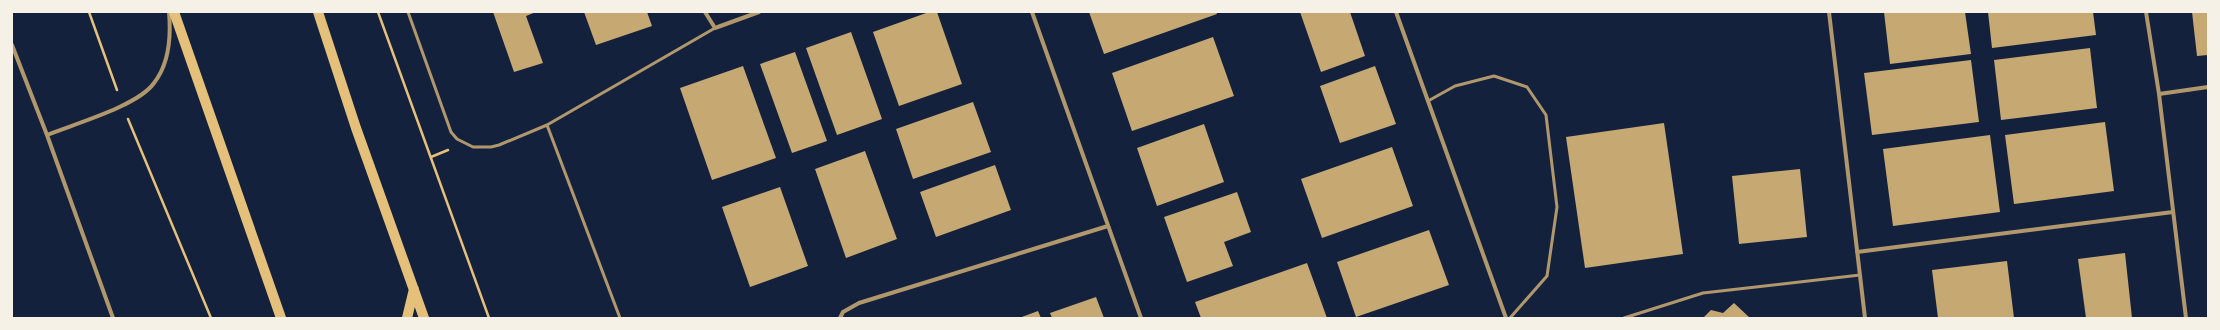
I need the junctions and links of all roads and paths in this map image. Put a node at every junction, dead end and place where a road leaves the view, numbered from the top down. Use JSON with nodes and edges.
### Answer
{"nodes":[{"id":1,"x":89,"y":12,"type":"edge"},
{"id":2,"x":169,"y":12,"type":"edge"},
{"id":3,"x":174,"y":12,"type":"edge"},
{"id":4,"x":318,"y":12,"type":"edge"},
{"id":5,"x":378,"y":12,"type":"edge"},
{"id":6,"x":408,"y":12,"type":"edge"},
{"id":7,"x":705,"y":12,"type":"edge"},
{"id":8,"x":759,"y":12,"type":"edge"},
{"id":9,"x":1032,"y":12,"type":"edge"},
{"id":10,"x":1396,"y":12,"type":"edge"},
{"id":11,"x":1829,"y":12,"type":"edge"},
{"id":12,"x":2146,"y":12,"type":"edge"},
{"id":13,"x":715,"y":28,"type":"junction"},
{"id":14,"x":12,"y":45,"type":"edge"},
{"id":15,"x":2208,"y":88,"type":"edge"},
{"id":16,"x":2159,"y":94,"type":"junction"},
{"id":17,"x":1428,"y":101,"type":"junction"},
{"id":18,"x":123,"y":105,"type":"junction"},
{"id":19,"x":547,"y":125,"type":"junction"},
{"id":20,"x":47,"y":135,"type":"junction"},
{"id":21,"x":2173,"y":212,"type":"junction"},
{"id":22,"x":1108,"y":226,"type":"junction"},
{"id":23,"x":1857,"y":252,"type":"junction"},
{"id":24,"x":1860,"y":275,"type":"junction"},
{"id":25,"x":414,"y":289,"type":"junction"},
{"id":26,"x":112,"y":318,"type":"edge"},
{"id":27,"x":211,"y":318,"type":"edge"},
{"id":28,"x":281,"y":318,"type":"edge"},
{"id":29,"x":407,"y":318,"type":"edge"},
{"id":30,"x":424,"y":318,"type":"edge"},
{"id":31,"x":489,"y":318,"type":"edge"},
{"id":32,"x":620,"y":318,"type":"edge"},
{"id":33,"x":840,"y":318,"type":"edge"},
{"id":34,"x":1141,"y":318,"type":"edge"},
{"id":35,"x":1506,"y":318,"type":"edge"},
{"id":36,"x":1510,"y":318,"type":"edge"},
{"id":37,"x":1624,"y":318,"type":"edge"},
{"id":38,"x":1865,"y":318,"type":"edge"},
{"id":39,"x":2186,"y":318,"type":"edge"}],
"edges":[{"from":1,"to":18,"type":"path"},
{"from":2,"to":18,"type":"street"},
{"from":3,"to":28,"type":"main road"},
{"from":4,"to":25,"type":"main road"},
{"from":5,"to":31,"type":"path"},
{"from":6,"to":19,"type":"lane"},
{"from":7,"to":13,"type":"street"},
{"from":8,"to":13,"type":"street"},
{"from":9,"to":22,"type":"street"},
{"from":10,"to":17,"type":"street"},
{"from":11,"to":23,"type":"street"},
{"from":12,"to":16,"type":"street"},
{"from":13,"to":19,"type":"lane"},
{"from":14,"to":20,"type":"street"},
{"from":15,"to":16,"type":"street"},
{"from":16,"to":21,"type":"street"},
{"from":17,"to":35,"type":"street"},
{"from":17,"to":36,"type":"lane"},
{"from":18,"to":20,"type":"street"},
{"from":18,"to":27,"type":"path"},
{"from":19,"to":32,"type":"lane"},
{"from":20,"to":26,"type":"street"},
{"from":21,"to":23,"type":"street"},
{"from":21,"to":39,"type":"street"},
{"from":22,"to":33,"type":"street"},
{"from":22,"to":34,"type":"street"},
{"from":23,"to":24,"type":"street"},
{"from":24,"to":37,"type":"lane"},
{"from":24,"to":38,"type":"street"},
{"from":25,"to":29,"type":"main road"},
{"from":25,"to":30,"type":"main road"}]}
